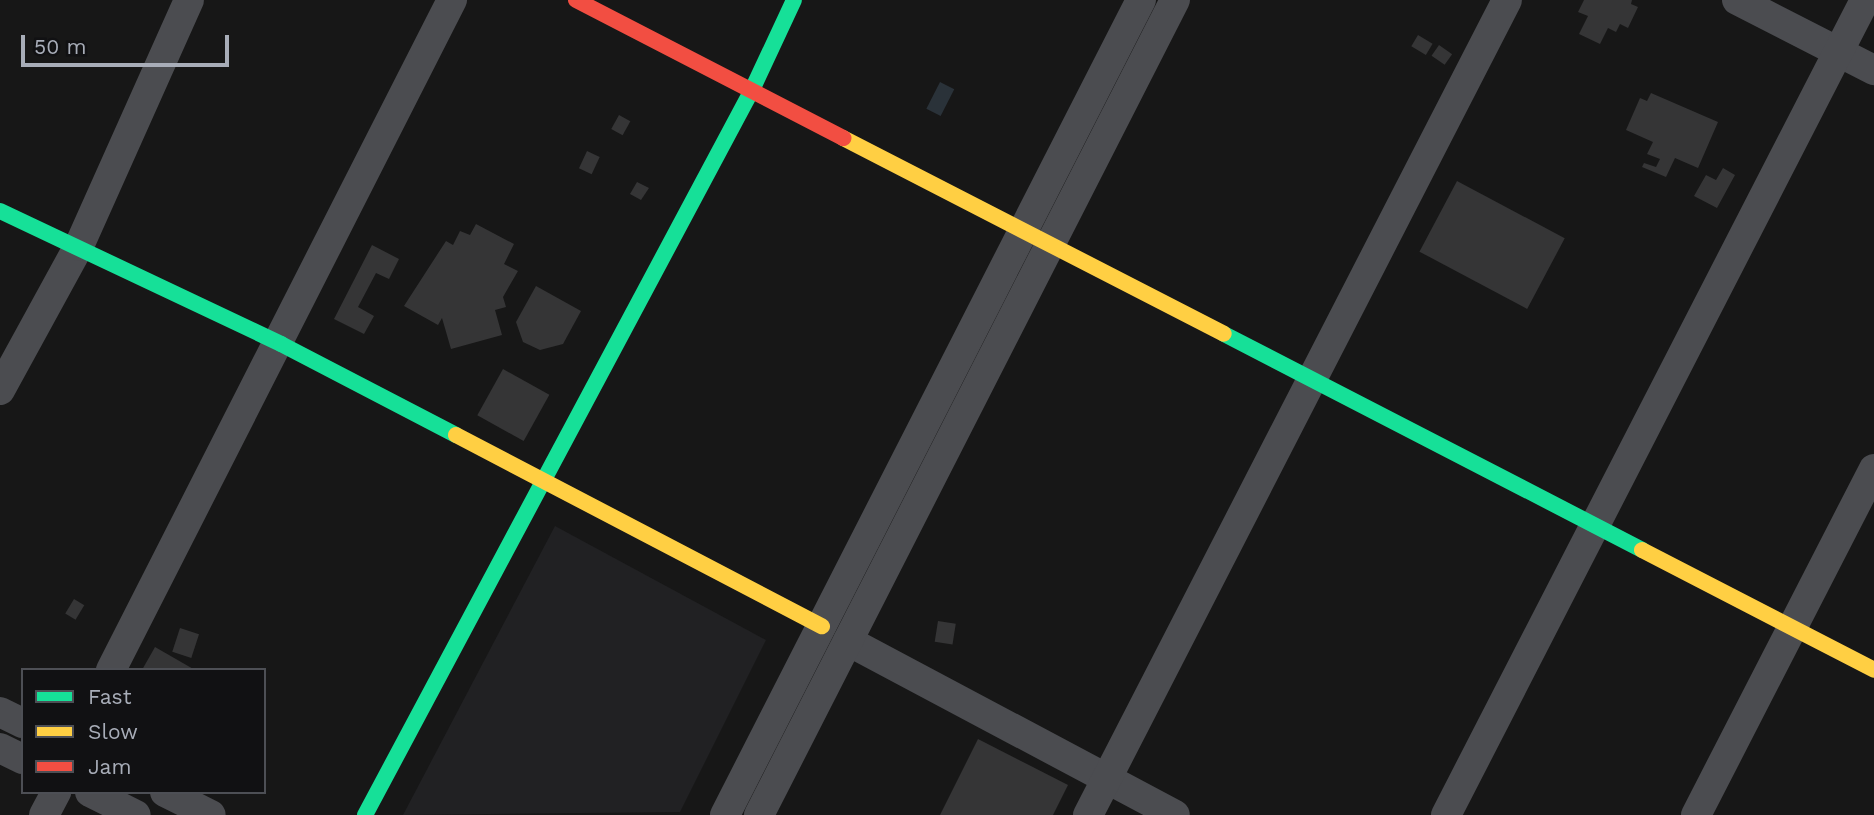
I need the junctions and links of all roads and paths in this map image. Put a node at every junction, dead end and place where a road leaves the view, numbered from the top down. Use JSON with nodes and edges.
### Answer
{"nodes":[{"id":1,"x":189,"y":0,"type":"edge"},
{"id":2,"x":452,"y":0,"type":"edge"},
{"id":3,"x":576,"y":0,"type":"edge"},
{"id":4,"x":794,"y":0,"type":"edge"},
{"id":5,"x":1141,"y":0,"type":"edge"},
{"id":6,"x":1175,"y":0,"type":"edge"},
{"id":7,"x":1507,"y":0,"type":"edge"},
{"id":8,"x":1737,"y":0,"type":"edge"},
{"id":9,"x":1865,"y":0,"type":"edge"},
{"id":10,"x":1839,"y":52,"type":"junction"},
{"id":11,"x":1874,"y":70,"type":"edge"},
{"id":12,"x":752,"y":90,"type":"junction"},
{"id":13,"x":0,"y":211,"type":"edge"},
{"id":14,"x":1024,"y":230,"type":"junction"},
{"id":15,"x":1051,"y":243,"type":"junction"},
{"id":16,"x":79,"y":246,"type":"junction"},
{"id":17,"x":281,"y":344,"type":"junction"},
{"id":18,"x":1312,"y":378,"type":"junction"},
{"id":19,"x":0,"y":390,"type":"edge"},
{"id":20,"x":1874,"y":469,"type":"edge"},
{"id":21,"x":545,"y":482,"type":"junction"},
{"id":22,"x":1597,"y":524,"type":"junction"},
{"id":23,"x":821,"y":626,"type":"junction"},
{"id":24,"x":1792,"y":626,"type":"junction"},
{"id":25,"x":848,"y":641,"type":"junction"},
{"id":26,"x":112,"y":668,"type":"edge"},
{"id":27,"x":1874,"y":670,"type":"edge"},
{"id":28,"x":0,"y":712,"type":"edge"},
{"id":29,"x":21,"y":722,"type":"edge"},
{"id":30,"x":0,"y":748,"type":"edge"},
{"id":31,"x":21,"y":758,"type":"edge"},
{"id":32,"x":1106,"y":780,"type":"junction"},
{"id":33,"x":55,"y":794,"type":"edge"},
{"id":34,"x":94,"y":794,"type":"edge"},
{"id":35,"x":168,"y":794,"type":"edge"},
{"id":36,"x":44,"y":815,"type":"edge"},
{"id":37,"x":136,"y":815,"type":"edge"},
{"id":38,"x":211,"y":815,"type":"edge"},
{"id":39,"x":365,"y":815,"type":"edge"},
{"id":40,"x":725,"y":815,"type":"edge"},
{"id":41,"x":759,"y":815,"type":"edge"},
{"id":42,"x":1088,"y":815,"type":"edge"},
{"id":43,"x":1175,"y":815,"type":"edge"},
{"id":44,"x":1446,"y":815,"type":"edge"},
{"id":45,"x":1696,"y":815,"type":"edge"}],
"edges":[{"from":1,"to":16,"type":"street"},
{"from":2,"to":17,"type":"street"},
{"from":3,"to":12,"type":"street"},
{"from":4,"to":12,"type":"street"},
{"from":5,"to":14,"type":"street"},
{"from":6,"to":15,"type":"street"},
{"from":7,"to":18,"type":"street"},
{"from":8,"to":10,"type":"street"},
{"from":9,"to":10,"type":"street"},
{"from":10,"to":11,"type":"street"},
{"from":10,"to":22,"type":"street"},
{"from":12,"to":14,"type":"street"},
{"from":12,"to":21,"type":"street"},
{"from":13,"to":16,"type":"street"},
{"from":14,"to":15,"type":"street"},
{"from":14,"to":23,"type":"street"},
{"from":15,"to":18,"type":"street"},
{"from":15,"to":25,"type":"street"},
{"from":16,"to":17,"type":"street"},
{"from":16,"to":19,"type":"street"},
{"from":17,"to":21,"type":"street"},
{"from":17,"to":26,"type":"street"},
{"from":18,"to":22,"type":"street"},
{"from":18,"to":32,"type":"street"},
{"from":20,"to":24,"type":"street"},
{"from":21,"to":23,"type":"street"},
{"from":21,"to":39,"type":"street"},
{"from":22,"to":24,"type":"street"},
{"from":22,"to":44,"type":"street"},
{"from":23,"to":40,"type":"street"},
{"from":24,"to":27,"type":"street"},
{"from":24,"to":45,"type":"street"},
{"from":25,"to":32,"type":"street"},
{"from":25,"to":41,"type":"street"},
{"from":28,"to":29,"type":"street"},
{"from":30,"to":31,"type":"street"},
{"from":32,"to":42,"type":"street"},
{"from":32,"to":43,"type":"street"},
{"from":33,"to":36,"type":"street"},
{"from":34,"to":37,"type":"street"},
{"from":35,"to":38,"type":"street"}]}
